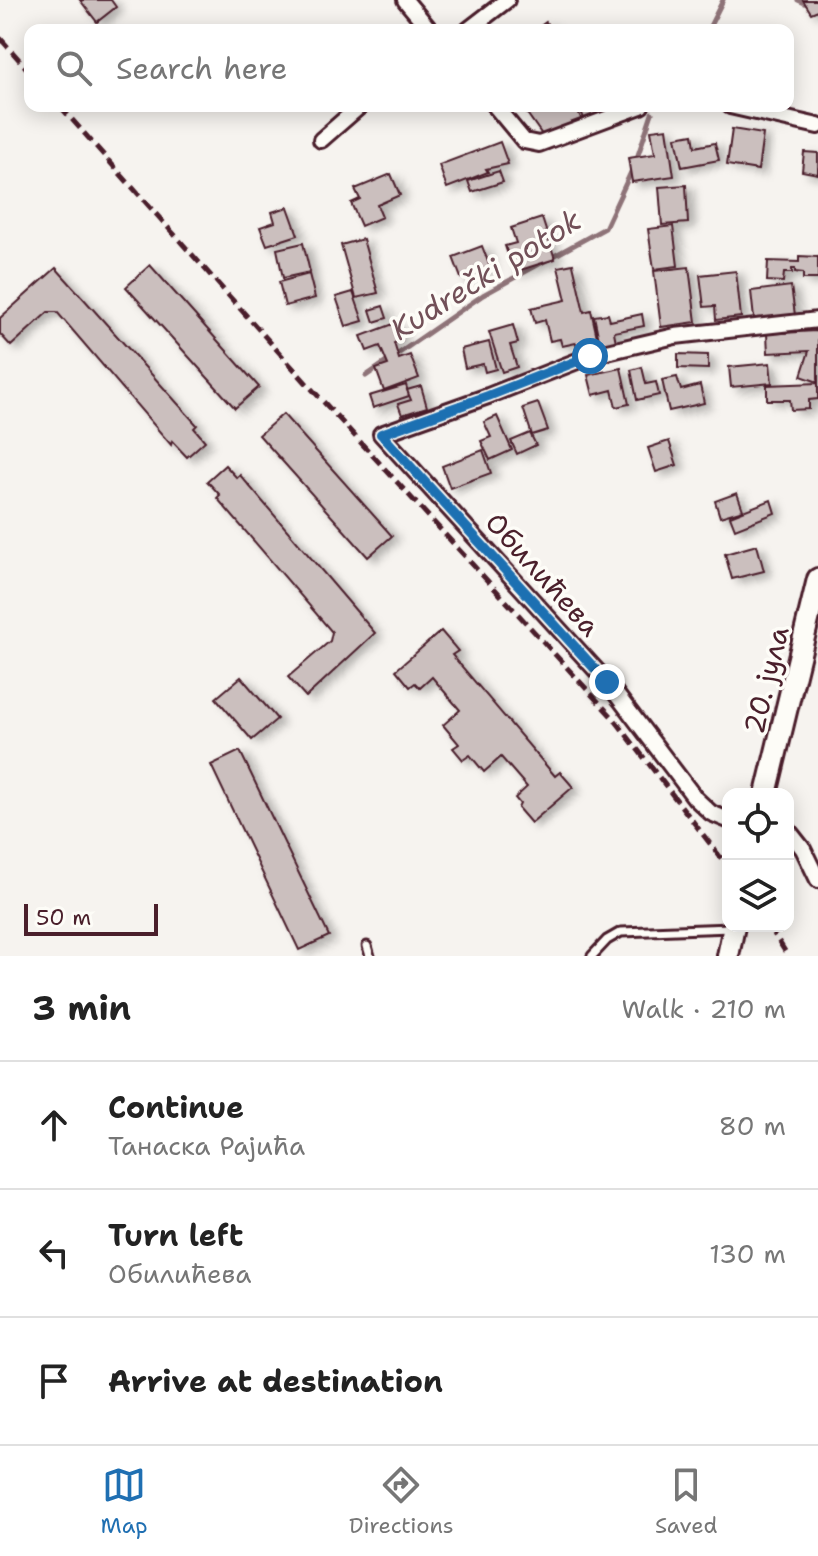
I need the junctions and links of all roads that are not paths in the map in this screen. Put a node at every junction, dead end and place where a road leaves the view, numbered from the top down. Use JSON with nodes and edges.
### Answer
{"nodes":[{"id":1,"x":405,"y":0,"type":"edge"},
{"id":2,"x":507,"y":0,"type":"edge"},
{"id":3,"x":425,"y":24,"type":"edge"},
{"id":4,"x":476,"y":24,"type":"edge"},
{"id":5,"x":353,"y":112,"type":"edge"},
{"id":6,"x":500,"y":112,"type":"edge"},
{"id":7,"x":625,"y":112,"type":"edge"},
{"id":8,"x":756,"y":112,"type":"edge"},
{"id":9,"x":818,"y":126,"type":"edge"},
{"id":10,"x":321,"y":140,"type":"dead end"},
{"id":11,"x":818,"y":320,"type":"edge"},
{"id":12,"x":818,"y":579,"type":"edge"},
{"id":13,"x":811,"y":644,"type":"edge"},
{"id":14,"x":768,"y":788,"type":"edge"},
{"id":15,"x":722,"y":818,"type":"edge"},
{"id":16,"x":794,"y":838,"type":"edge"},
{"id":17,"x":818,"y":880,"type":"edge"},
{"id":18,"x":722,"y":928,"type":"edge"},
{"id":19,"x":733,"y":932,"type":"edge"},
{"id":20,"x":367,"y":946,"type":"dead end"},
{"id":21,"x":370,"y":956,"type":"edge"},
{"id":22,"x":592,"y":956,"type":"edge"},
{"id":23,"x":728,"y":956,"type":"edge"}],
"edges":[{"from":1,"to":3,"type":"street"},
{"from":2,"to":4,"type":"street"},
{"from":5,"to":10,"type":"street"},
{"from":6,"to":7,"type":"street"},
{"from":8,"to":9,"type":"street"},
{"from":11,"to":15,"type":"street","name":"Обилићева"},
{"from":12,"to":13,"type":"main road","name":"20. јула"},
{"from":13,"to":14,"type":"main road","name":"20. јула"},
{"from":16,"to":17,"type":"street"},
{"from":18,"to":22,"type":"lane"},
{"from":19,"to":23,"type":"main road"},
{"from":20,"to":21,"type":"lane"}]}
